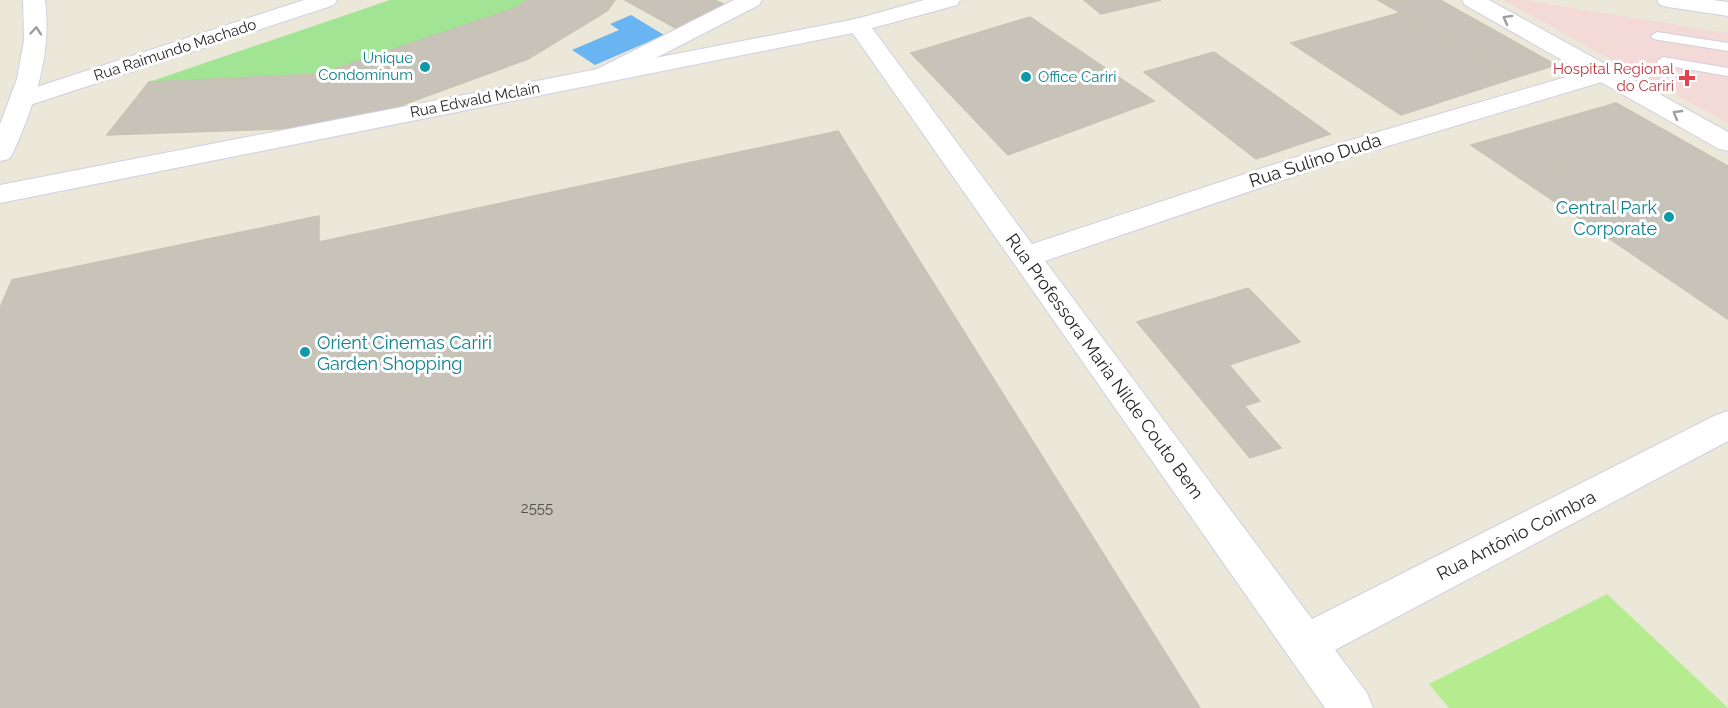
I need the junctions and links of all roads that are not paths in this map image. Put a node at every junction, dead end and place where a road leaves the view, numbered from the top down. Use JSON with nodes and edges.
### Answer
{"nodes":[{"id":1,"x":34,"y":0,"type":"edge"},
{"id":2,"x":326,"y":0,"type":"edge"},
{"id":3,"x":751,"y":0,"type":"edge"},
{"id":4,"x":949,"y":0,"type":"edge"},
{"id":5,"x":1473,"y":0,"type":"edge"},
{"id":6,"x":1668,"y":0,"type":"edge"},
{"id":7,"x":1728,"y":9,"type":"edge"},
{"id":8,"x":858,"y":26,"type":"junction"},
{"id":9,"x":1657,"y":36,"type":"dead end"},
{"id":10,"x":1728,"y":47,"type":"edge"},
{"id":11,"x":1663,"y":61,"type":"dead end"},
{"id":12,"x":1728,"y":72,"type":"edge"},
{"id":13,"x":1606,"y":73,"type":"junction"},
{"id":14,"x":606,"y":74,"type":"junction"},
{"id":15,"x":24,"y":99,"type":"junction"},
{"id":16,"x":1728,"y":143,"type":"edge"},
{"id":17,"x":0,"y":153,"type":"edge"},
{"id":18,"x":0,"y":194,"type":"edge"},
{"id":19,"x":1026,"y":256,"type":"junction"},
{"id":20,"x":1728,"y":425,"type":"edge"},
{"id":21,"x":1304,"y":645,"type":"junction"},
{"id":22,"x":1351,"y":708,"type":"edge"}],
"edges":[{"from":15,"to":1,"type":"street","one_way":true},
{"from":2,"to":15,"type":"street","name":"Rua Raimundo Machado"},
{"from":3,"to":14,"type":"street"},
{"from":4,"to":8,"type":"street","name":"Rua Edwald Mclain"},
{"from":13,"to":5,"type":"street","one_way":true},
{"from":6,"to":7,"type":"street"},
{"from":8,"to":14,"type":"street","name":"Rua Edwald Mclain"},
{"from":8,"to":19,"type":"street","name":"Rua Professora Maria Nilde Couto Bem"},
{"from":9,"to":10,"type":"lane"},
{"from":11,"to":12,"type":"lane"},
{"from":16,"to":13,"type":"street","one_way":true},
{"from":13,"to":19,"type":"street","name":"Rua Sulino Duda"},
{"from":14,"to":18,"type":"street","name":"Rua Edwald Mclain"},
{"from":15,"to":17,"type":"street"},
{"from":19,"to":21,"type":"street","name":"Rua Professora Maria Nilde Couto Bem"},
{"from":20,"to":21,"type":"street","name":"Rua Antônio Coimbra"},
{"from":21,"to":22,"type":"street","name":"Rua Professora Maria Nilde Couto Bem"}]}
